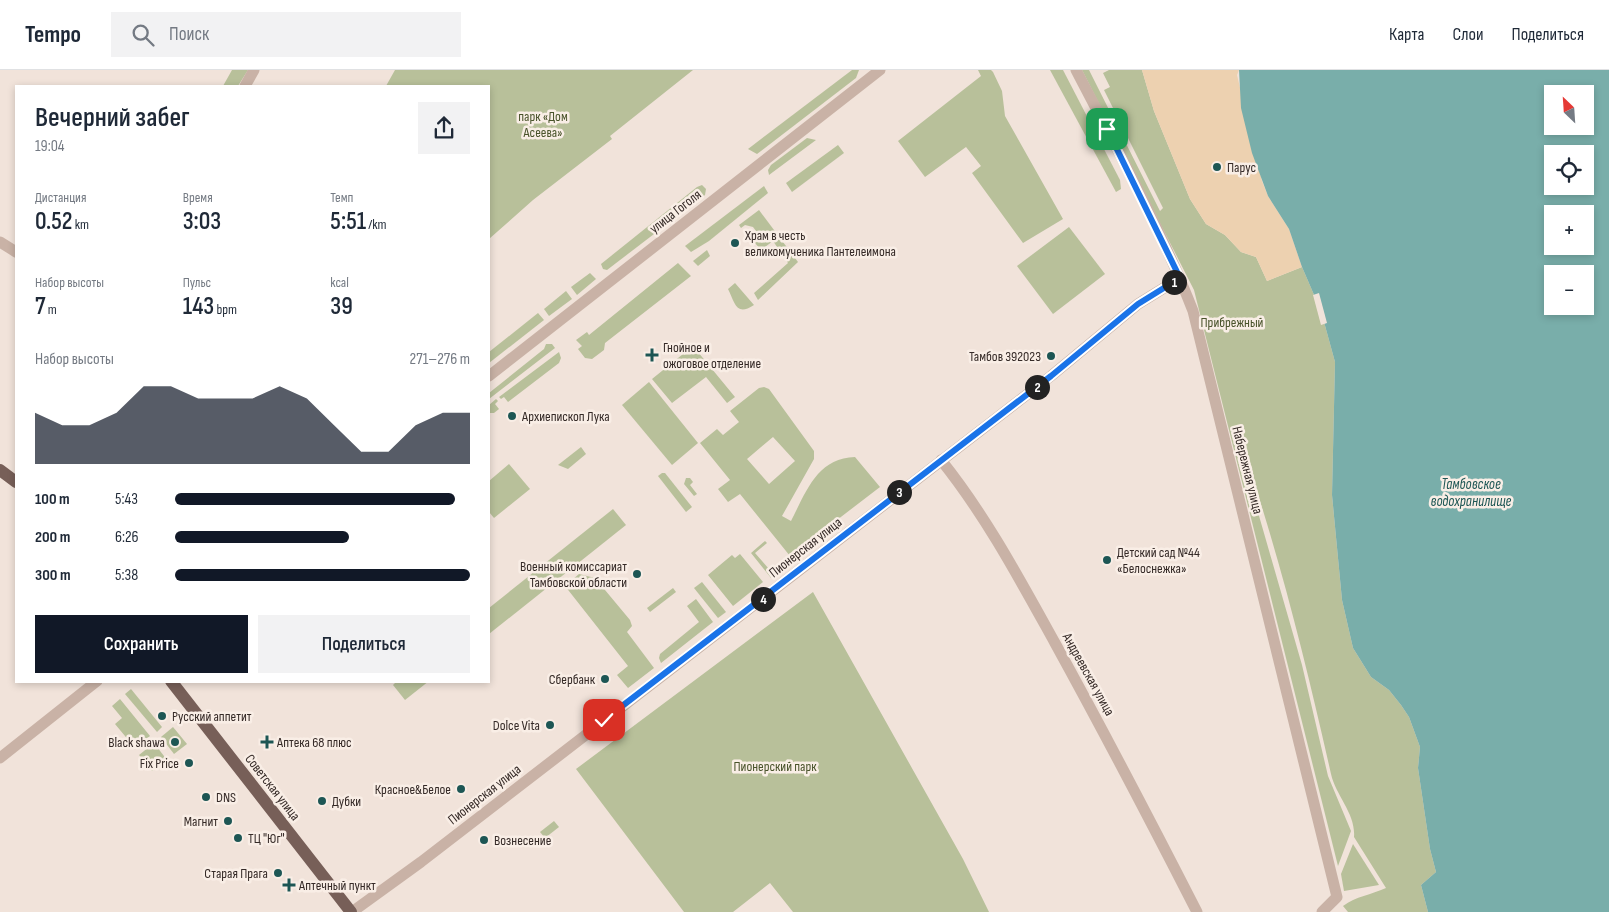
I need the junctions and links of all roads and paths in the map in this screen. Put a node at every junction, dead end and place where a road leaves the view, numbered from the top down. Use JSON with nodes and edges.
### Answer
{"nodes":[{"id":1,"x":254,"y":70,"type":"edge"},
{"id":2,"x":880,"y":70,"type":"edge"},
{"id":3,"x":1076,"y":70,"type":"edge"},
{"id":4,"x":246,"y":85,"type":"edge"},
{"id":5,"x":0,"y":242,"type":"edge"},
{"id":6,"x":15,"y":251,"type":"edge"},
{"id":7,"x":1180,"y":278,"type":"junction"},
{"id":8,"x":490,"y":375,"type":"edge"},
{"id":9,"x":940,"y":460,"type":"junction"},
{"id":10,"x":0,"y":470,"type":"edge"},
{"id":11,"x":15,"y":481,"type":"edge"},
{"id":12,"x":94,"y":683,"type":"edge"},
{"id":13,"x":173,"y":683,"type":"edge"},
{"id":14,"x":0,"y":758,"type":"edge"},
{"id":15,"x":352,"y":912,"type":"edge"},
{"id":16,"x":1198,"y":912,"type":"edge"},
{"id":17,"x":1322,"y":912,"type":"edge"}],
"edges":[{"from":1,"to":4,"type":"street"},
{"from":2,"to":8,"type":"street","name":"улица Гоголя"},
{"from":3,"to":7,"type":"street","name":"Набережная улица"},
{"from":5,"to":6,"type":"street"},
{"from":7,"to":9,"type":"street","name":"Пионерская улица"},
{"from":7,"to":17,"type":"street","name":"Набережная улица"},
{"from":9,"to":15,"type":"street","name":"Пионерская улица"},
{"from":9,"to":16,"type":"street","name":"Андреевская улица"},
{"from":10,"to":11,"type":"main road"},
{"from":12,"to":14,"type":"street"},
{"from":13,"to":15,"type":"main road","name":"Советская улица"}]}
